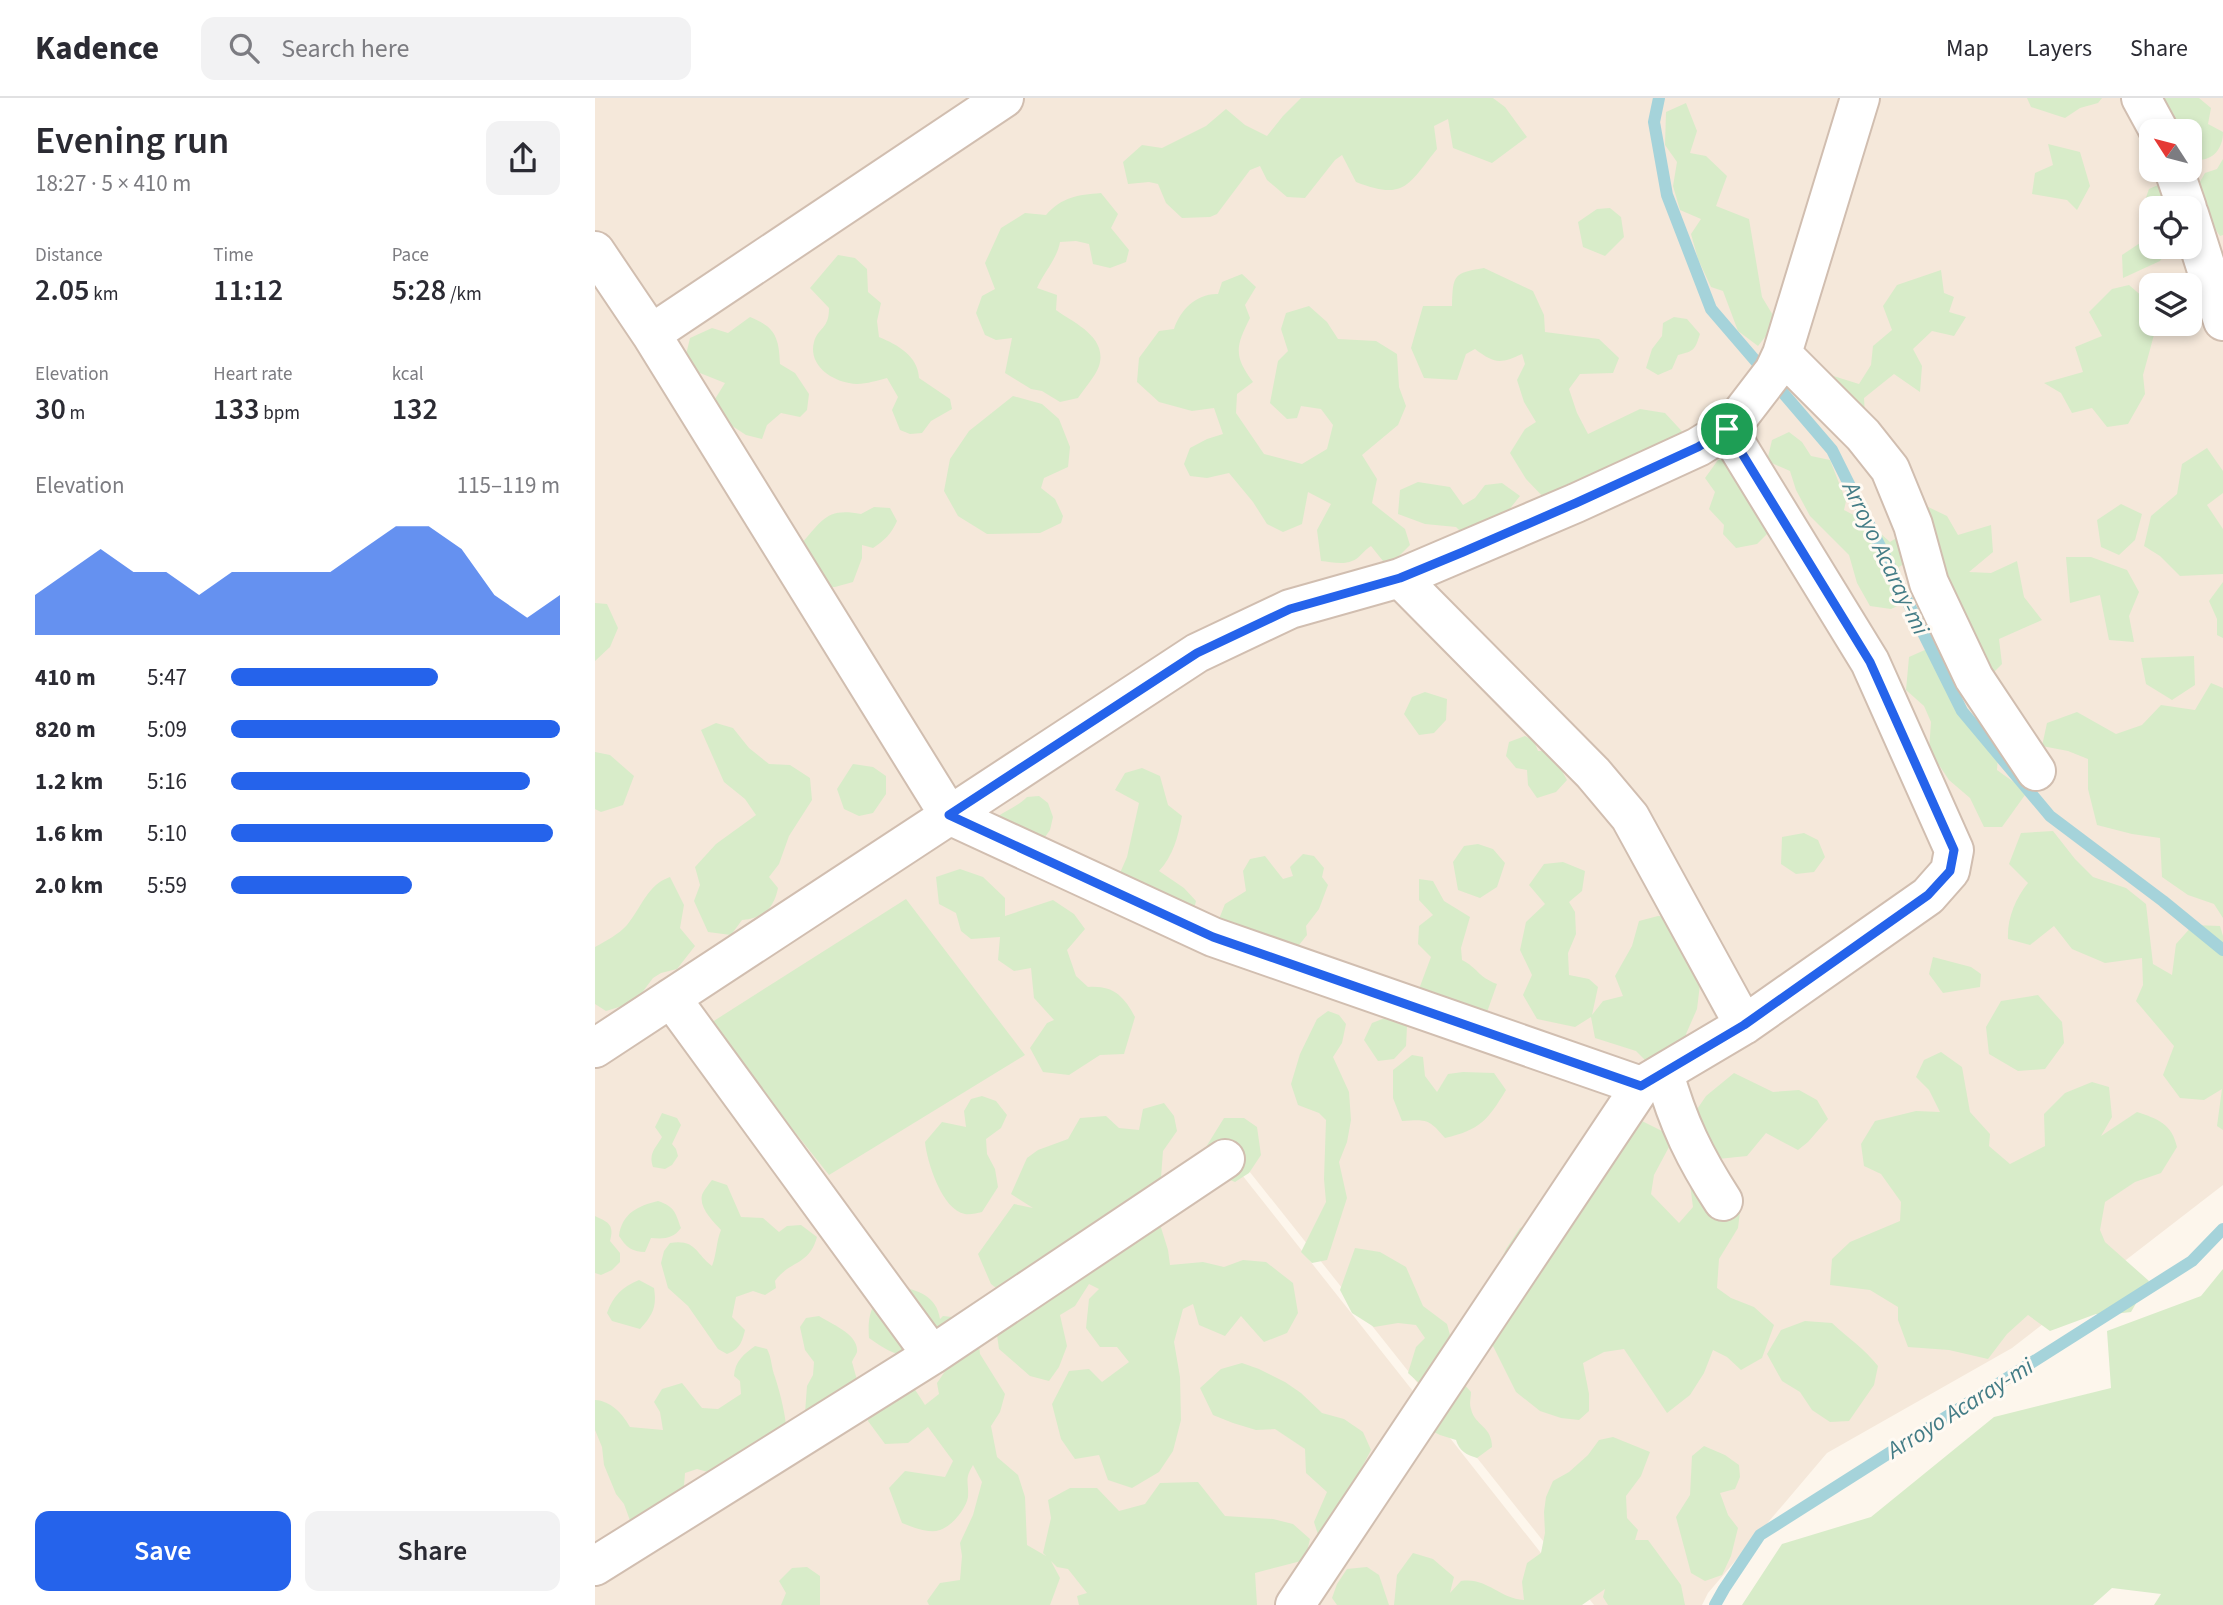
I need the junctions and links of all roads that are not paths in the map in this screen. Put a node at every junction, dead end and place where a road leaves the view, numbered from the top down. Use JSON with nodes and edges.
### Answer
{"nodes":[{"id":1,"x":1004,"y":98,"type":"edge"},
{"id":2,"x":1860,"y":98,"type":"edge"},
{"id":3,"x":2141,"y":98,"type":"edge"},
{"id":4,"x":2152,"y":119,"type":"edge"},
{"id":5,"x":595,"y":251,"type":"edge"},
{"id":6,"x":2202,"y":255,"type":"edge"},
{"id":7,"x":2223,"y":321,"type":"edge"},
{"id":8,"x":651,"y":334,"type":"junction"},
{"id":9,"x":1778,"y":363,"type":"junction"},
{"id":10,"x":1732,"y":423,"type":"junction"},
{"id":11,"x":1400,"y":578,"type":"junction"},
{"id":12,"x":2036,"y":771,"type":"dead end"},
{"id":13,"x":949,"y":815,"type":"junction"},
{"id":14,"x":671,"y":998,"type":"junction"},
{"id":15,"x":1744,"y":1025,"type":"junction"},
{"id":16,"x":595,"y":1048,"type":"edge"},
{"id":17,"x":1653,"y":1079,"type":"junction"},
{"id":18,"x":1225,"y":1159,"type":"dead end"},
{"id":19,"x":1723,"y":1201,"type":"dead end"},
{"id":20,"x":932,"y":1355,"type":"junction"},
{"id":21,"x":595,"y":1566,"type":"edge"},
{"id":22,"x":1295,"y":1605,"type":"edge"}],
"edges":[{"from":1,"to":8,"type":"street"},
{"from":2,"to":9,"type":"street"},
{"from":3,"to":4,"type":"street"},
{"from":5,"to":8,"type":"street"},
{"from":6,"to":7,"type":"street"},
{"from":8,"to":13,"type":"street"},
{"from":9,"to":10,"type":"street"},
{"from":9,"to":12,"type":"street"},
{"from":10,"to":11,"type":"street"},
{"from":10,"to":15,"type":"street"},
{"from":11,"to":13,"type":"street"},
{"from":11,"to":15,"type":"street"},
{"from":13,"to":14,"type":"street"},
{"from":13,"to":17,"type":"street"},
{"from":14,"to":16,"type":"street"},
{"from":14,"to":20,"type":"street"},
{"from":15,"to":17,"type":"street"},
{"from":17,"to":19,"type":"street"},
{"from":17,"to":22,"type":"street"},
{"from":18,"to":20,"type":"street"},
{"from":20,"to":21,"type":"street"}]}
